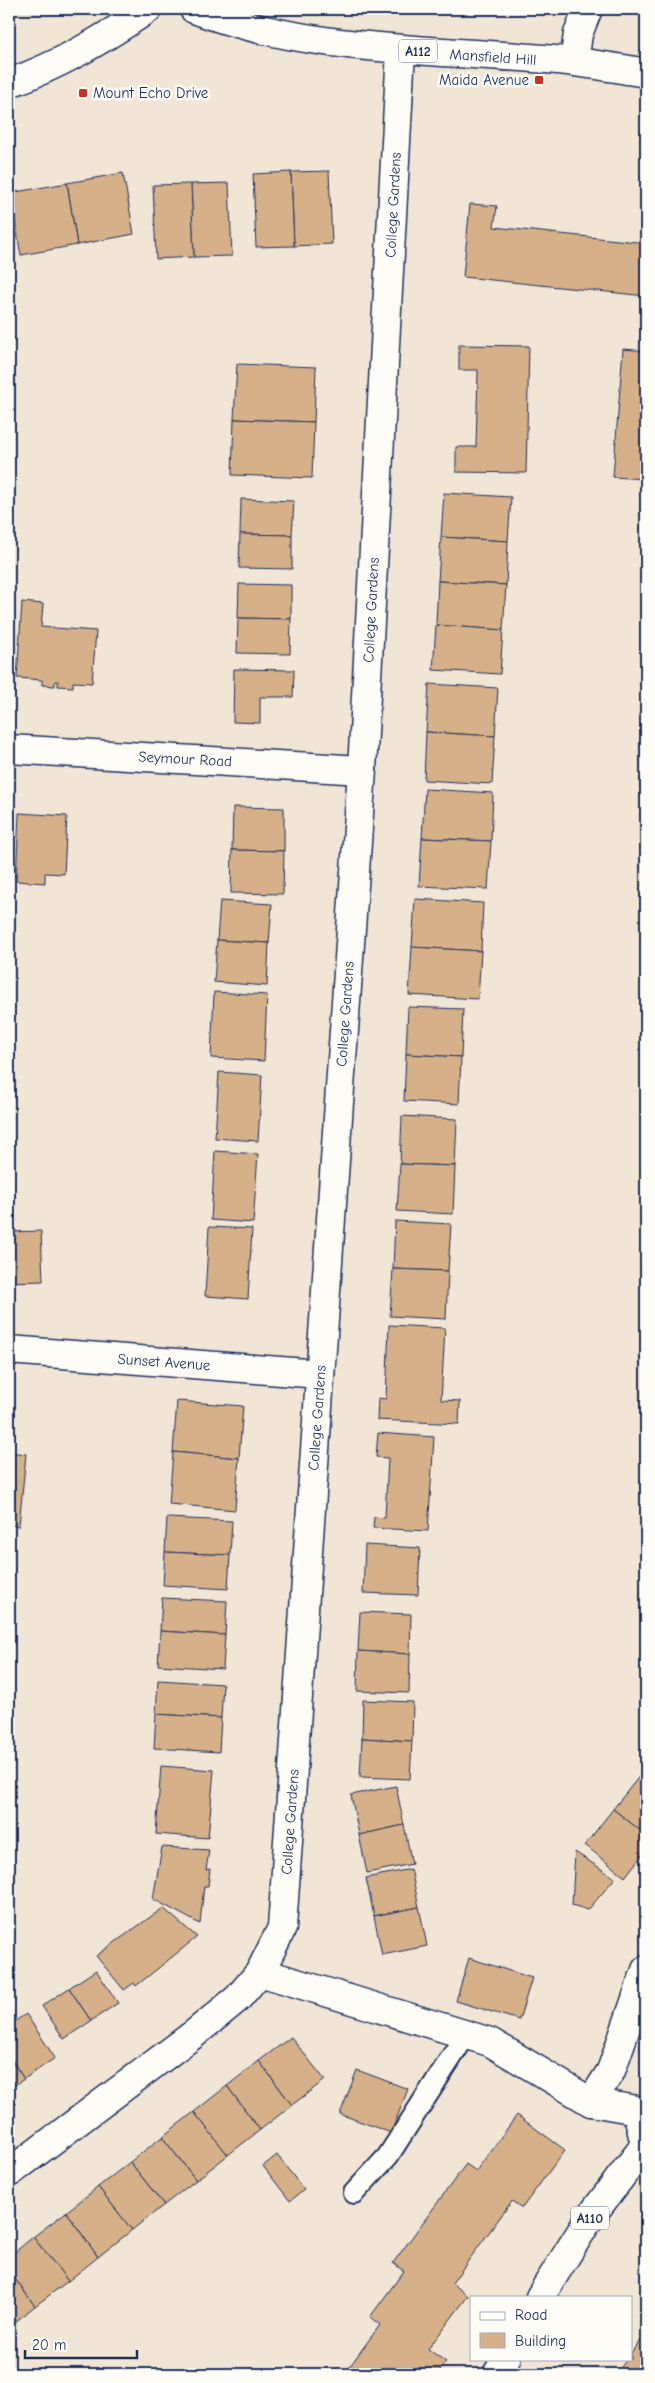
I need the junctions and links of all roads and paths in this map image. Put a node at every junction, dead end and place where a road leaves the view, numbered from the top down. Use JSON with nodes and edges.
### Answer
{"nodes":[{"id":1,"x":148,"y":9,"type":"edge"},
{"id":2,"x":194,"y":9,"type":"edge"},
{"id":3,"x":588,"y":9,"type":"edge"},
{"id":4,"x":401,"y":50,"type":"junction"},
{"id":5,"x":574,"y":62,"type":"junction"},
{"id":6,"x":646,"y":73,"type":"edge"},
{"id":7,"x":9,"y":83,"type":"edge"},
{"id":8,"x":9,"y":749,"type":"edge"},
{"id":9,"x":362,"y":770,"type":"junction"},
{"id":10,"x":9,"y":1350,"type":"edge"},
{"id":11,"x":320,"y":1374,"type":"junction"},
{"id":12,"x":646,"y":1970,"type":"edge"},
{"id":13,"x":260,"y":1972,"type":"junction"},
{"id":14,"x":464,"y":2036,"type":"junction"},
{"id":15,"x":591,"y":2102,"type":"junction"},
{"id":16,"x":644,"y":2150,"type":"edge"},
{"id":17,"x":9,"y":2173,"type":"edge"},
{"id":18,"x":354,"y":2193,"type":"dead end"},
{"id":19,"x":541,"y":2296,"type":"edge"},
{"id":20,"x":505,"y":2360,"type":"edge"},
{"id":21,"x":497,"y":2374,"type":"edge"}],
"edges":[{"from":1,"to":7,"type":"street"},
{"from":2,"to":4,"type":"street","name":"Mansfield Hill","number":"A112"},
{"from":3,"to":5,"type":"street"},
{"from":4,"to":5,"type":"street","name":"Mansfield Hill","number":"A112"},
{"from":4,"to":9,"type":"street","name":"College Gardens"},
{"from":5,"to":6,"type":"street","name":"Mansfield Hill","number":"A112"},
{"from":8,"to":9,"type":"street","name":"Seymour Road"},
{"from":9,"to":11,"type":"street","name":"College Gardens"},
{"from":10,"to":11,"type":"street","name":"Sunset Avenue"},
{"from":11,"to":13,"type":"street","name":"College Gardens"},
{"from":12,"to":15,"type":"street"},
{"from":13,"to":14,"type":"street"},
{"from":13,"to":17,"type":"street","name":"College Gardens"},
{"from":14,"to":15,"type":"street"},
{"from":14,"to":18,"type":"lane"},
{"from":15,"to":16,"type":"street"},
{"from":16,"to":19,"type":"street","number":"A110"},
{"from":20,"to":21,"type":"street"}]}
